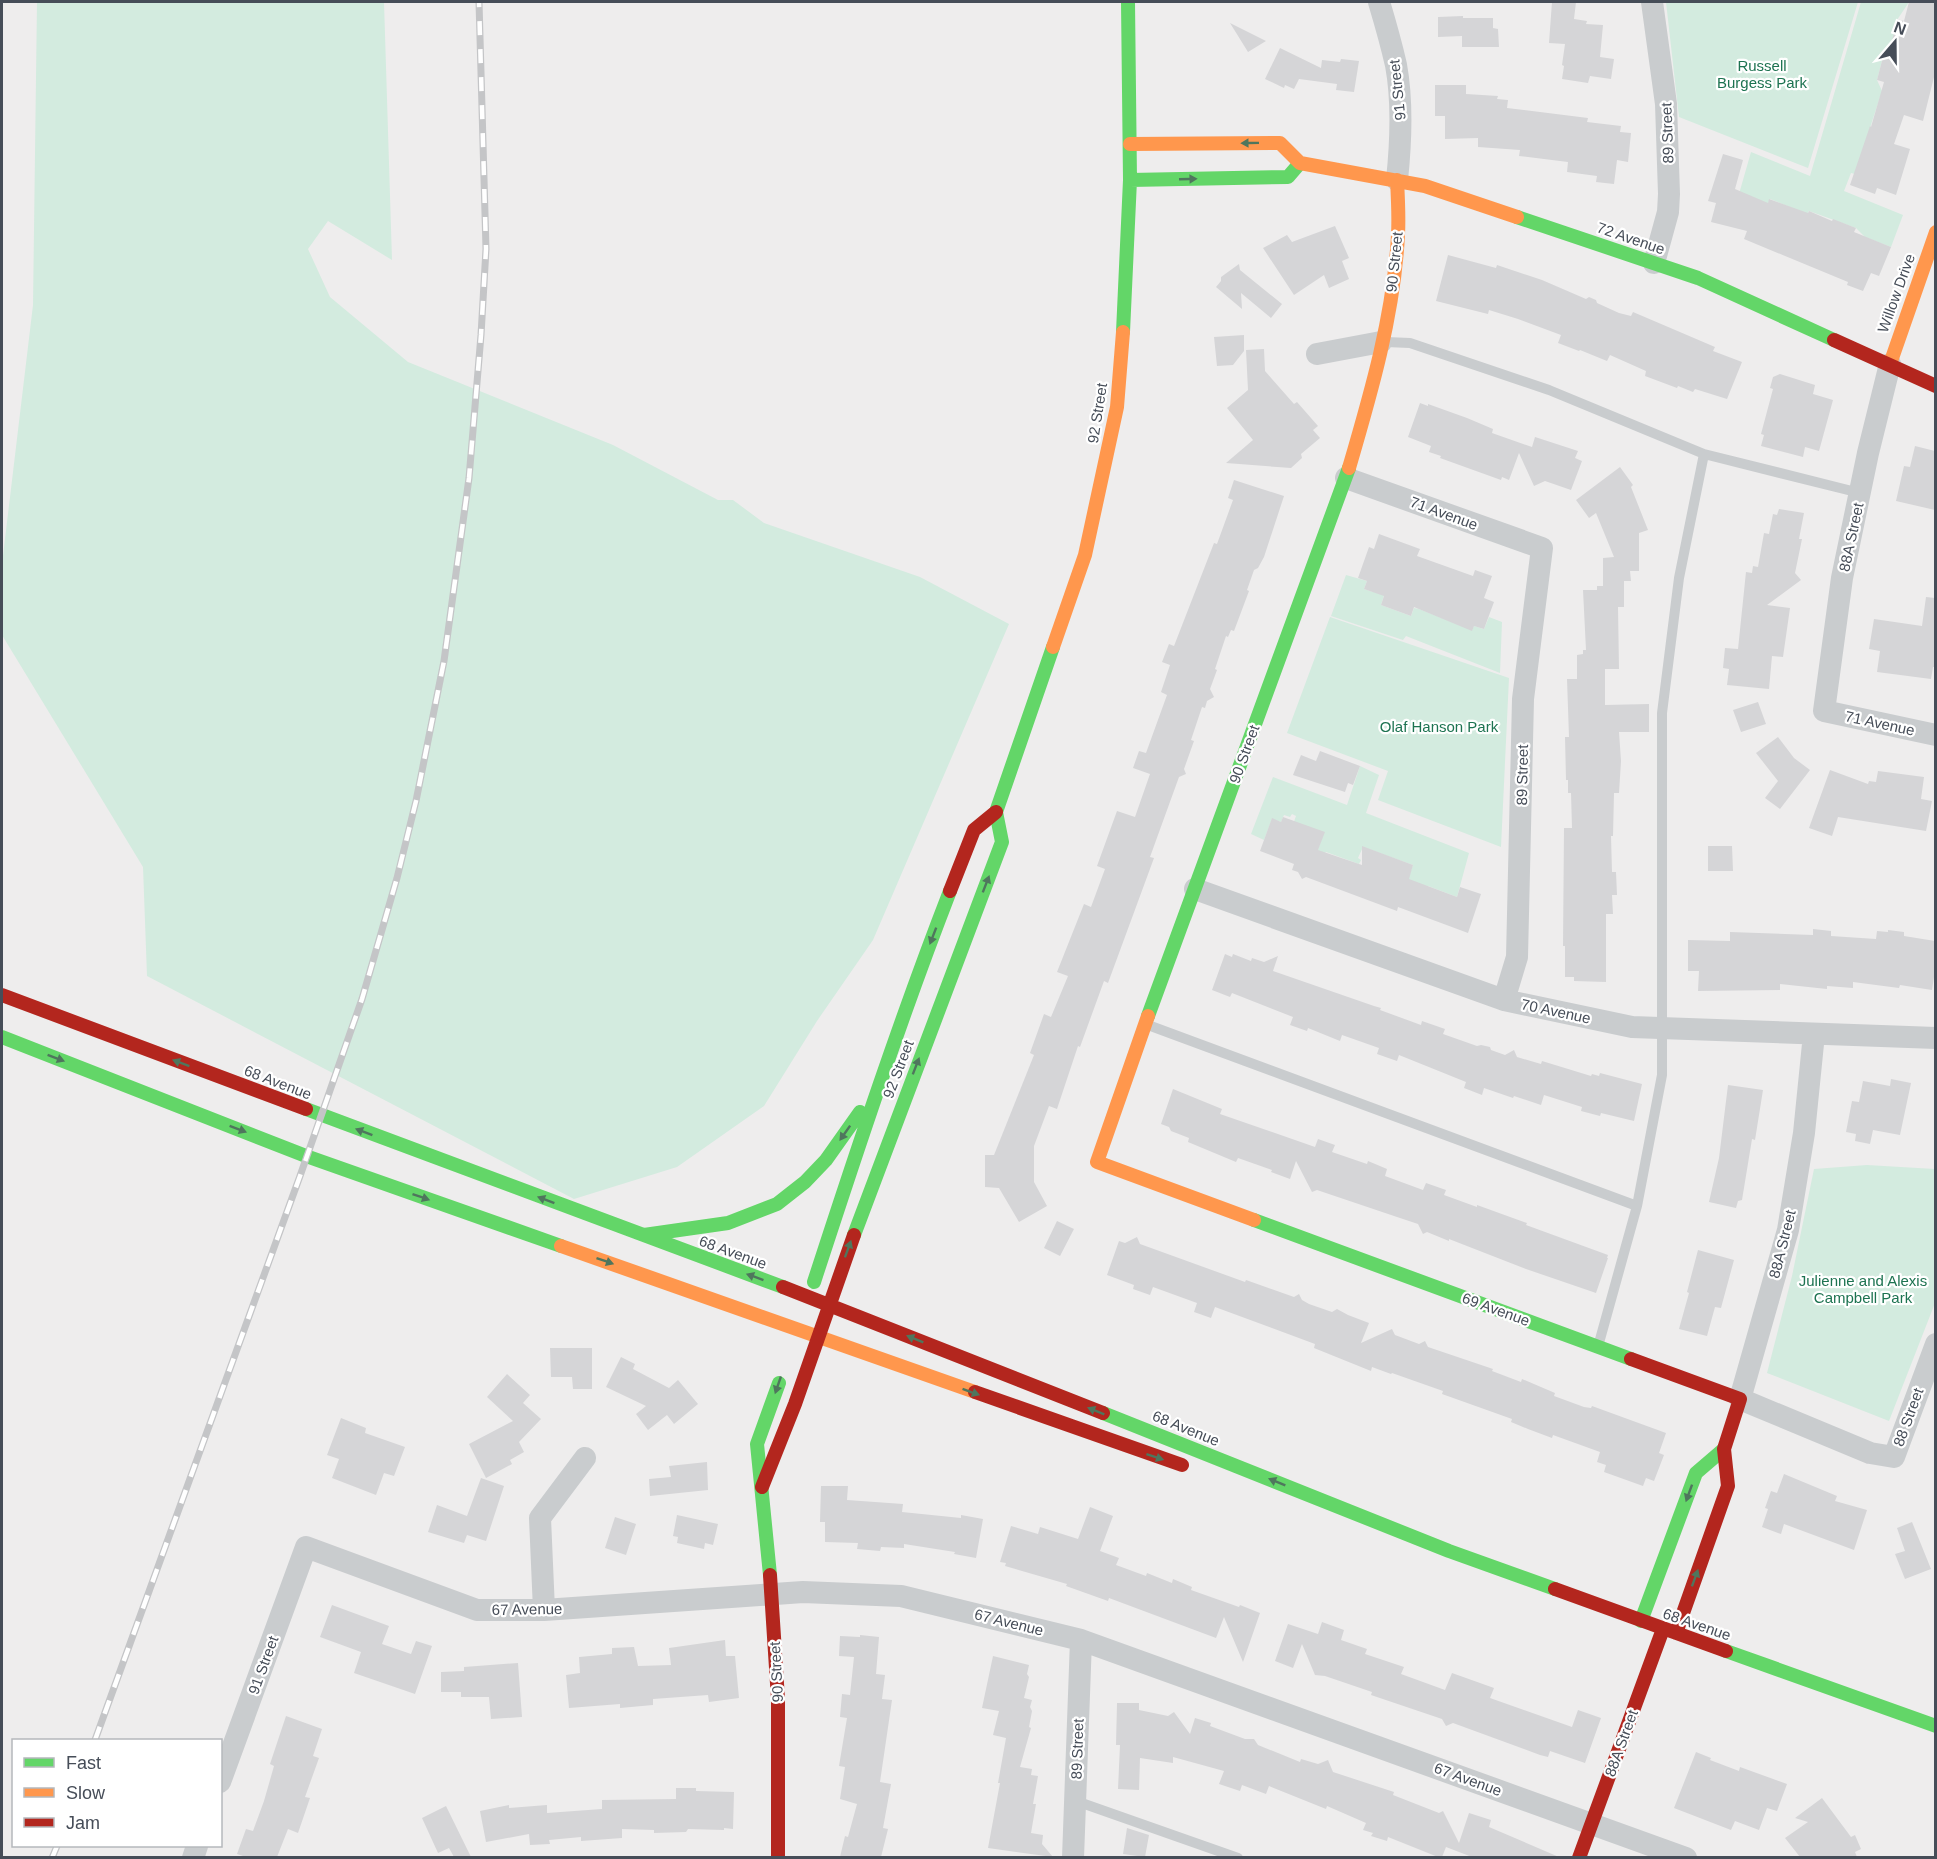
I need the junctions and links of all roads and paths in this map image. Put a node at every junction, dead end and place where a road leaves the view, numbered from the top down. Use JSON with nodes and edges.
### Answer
{"nodes":[{"id":1,"x":1128,"y":2,"type":"edge"},
{"id":2,"x":1379,"y":2,"type":"edge"},
{"id":3,"x":1652,"y":2,"type":"edge"},
{"id":4,"x":1130,"y":144,"type":"junction"},
{"id":5,"x":1300,"y":164,"type":"junction"},
{"id":6,"x":1130,"y":180,"type":"junction"},
{"id":7,"x":1397,"y":180,"type":"junction"},
{"id":8,"x":1935,"y":232,"type":"edge"},
{"id":9,"x":1654,"y":263,"type":"junction"},
{"id":10,"x":1381,"y":342,"type":"junction"},
{"id":11,"x":1317,"y":354,"type":"dead end"},
{"id":12,"x":1890,"y":364,"type":"junction"},
{"id":13,"x":1935,"y":386,"type":"edge"},
{"id":14,"x":1704,"y":454,"type":"junction"},
{"id":15,"x":1346,"y":478,"type":"junction"},
{"id":16,"x":1860,"y":493,"type":"junction"},
{"id":17,"x":1542,"y":548,"type":"joint"},
{"id":18,"x":1824,"y":711,"type":"joint"},
{"id":19,"x":1935,"y":735,"type":"edge"},
{"id":20,"x":996,"y":812,"type":"junction"},
{"id":21,"x":1195,"y":889,"type":"junction"},
{"id":22,"x":2,"y":995,"type":"edge"},
{"id":23,"x":1504,"y":1000,"type":"junction"},
{"id":24,"x":1145,"y":1024,"type":"junction"},
{"id":25,"x":1661,"y":1028,"type":"junction"},
{"id":26,"x":1814,"y":1034,"type":"junction"},
{"id":27,"x":2,"y":1037,"type":"edge"},
{"id":28,"x":1935,"y":1038,"type":"edge"},
{"id":29,"x":878,"y":1085,"type":"junction"},
{"id":30,"x":1097,"y":1162,"type":"joint"},
{"id":31,"x":1637,"y":1206,"type":"junction"},
{"id":32,"x":640,"y":1236,"type":"junction"},
{"id":33,"x":828,"y":1304,"type":"junction"},
{"id":34,"x":802,"y":1319,"type":"junction"},
{"id":35,"x":817,"y":1337,"type":"junction"},
{"id":36,"x":1935,"y":1344,"type":"edge"},
{"id":37,"x":1598,"y":1346,"type":"junction"},
{"id":38,"x":783,"y":1372,"type":"dead end"},
{"id":39,"x":1740,"y":1399,"type":"junction"},
{"id":40,"x":1724,"y":1449,"type":"junction"},
{"id":41,"x":1894,"y":1457,"type":"joint"},
{"id":42,"x":585,"y":1458,"type":"dead end"},
{"id":43,"x":1195,"y":1469,"type":"dead end"},
{"id":44,"x":762,"y":1487,"type":"junction"},
{"id":45,"x":1261,"y":1491,"type":"dead end"},
{"id":46,"x":306,"y":1547,"type":"joint"},
{"id":47,"x":1449,"y":1551,"type":"junction"},
{"id":48,"x":772,"y":1594,"type":"junction"},
{"id":49,"x":544,"y":1610,"type":"junction"},
{"id":50,"x":1641,"y":1621,"type":"junction"},
{"id":51,"x":1669,"y":1631,"type":"junction"},
{"id":52,"x":1081,"y":1640,"type":"junction"},
{"id":53,"x":1935,"y":1726,"type":"edge"},
{"id":54,"x":222,"y":1777,"type":"edge"},
{"id":55,"x":1076,"y":1801,"type":"junction"},
{"id":56,"x":1591,"y":1823,"type":"junction"},
{"id":57,"x":778,"y":1857,"type":"edge"},
{"id":58,"x":1073,"y":1857,"type":"edge"},
{"id":59,"x":1238,"y":1857,"type":"edge"},
{"id":60,"x":1579,"y":1857,"type":"edge"},
{"id":61,"x":1686,"y":1857,"type":"edge"}],
"edges":[{"from":1,"to":4,"type":"main road","name":"92 Street"},
{"from":2,"to":7,"type":"street","name":"91 Street"},
{"from":3,"to":9,"type":"street","name":"89 Street"},
{"from":5,"to":4,"type":"main road","one_way":true},
{"from":4,"to":6,"type":"main road","name":"92 Street"},
{"from":6,"to":5,"type":"main road","one_way":true},
{"from":5,"to":7,"type":"main road","name":"72 Avenue"},
{"from":6,"to":20,"type":"main road","name":"92 Street"},
{"from":7,"to":9,"type":"main road","name":"72 Avenue"},
{"from":7,"to":10,"type":"main road","name":"90 Street"},
{"from":8,"to":12,"type":"main road","name":"Willow Drive"},
{"from":9,"to":12,"type":"main road","name":"72 Avenue"},
{"from":10,"to":11,"type":"street"},
{"from":10,"to":14,"type":"lane"},
{"from":10,"to":15,"type":"main road","name":"90 Street"},
{"from":12,"to":13,"type":"main road","name":"72 Avenue"},
{"from":12,"to":16,"type":"street","name":"88A Street"},
{"from":14,"to":16,"type":"lane"},
{"from":14,"to":25,"type":"lane"},
{"from":15,"to":17,"type":"street","name":"71 Avenue"},
{"from":15,"to":21,"type":"main road","name":"90 Street"},
{"from":16,"to":18,"type":"street","name":"88A Street"},
{"from":17,"to":23,"type":"street","name":"89 Street"},
{"from":18,"to":19,"type":"street","name":"71 Avenue"},
{"from":20,"to":29,"type":"main road","name":"92 Street","one_way":true},
{"from":33,"to":20,"type":"main road","name":"92 Street","one_way":true},
{"from":21,"to":23,"type":"street","name":"70 Avenue"},
{"from":21,"to":24,"type":"main road","name":"90 Street"},
{"from":32,"to":22,"type":"main road","name":"68 Avenue","one_way":true},
{"from":23,"to":25,"type":"street","name":"70 Avenue"},
{"from":24,"to":30,"type":"main road","name":"90 Street"},
{"from":24,"to":31,"type":"lane"},
{"from":25,"to":26,"type":"street","name":"70 Avenue"},
{"from":25,"to":31,"type":"lane"},
{"from":26,"to":28,"type":"street","name":"70 Avenue"},
{"from":26,"to":39,"type":"street","name":"88A Street"},
{"from":27,"to":34,"type":"main road","name":"68 Avenue","one_way":true},
{"from":29,"to":32,"type":"main road","one_way":true},
{"from":29,"to":34,"type":"main road","name":"92 Street"},
{"from":30,"to":37,"type":"main road","name":"69 Avenue"},
{"from":31,"to":37,"type":"lane"},
{"from":34,"to":32,"type":"main road","name":"68 Avenue","one_way":true},
{"from":33,"to":34,"type":"main road","name":"68 Avenue"},
{"from":33,"to":35,"type":"main road","name":"92 Street"},
{"from":47,"to":33,"type":"main road","name":"68 Avenue","one_way":true},
{"from":34,"to":35,"type":"main road","name":"68 Avenue"},
{"from":35,"to":43,"type":"main road","name":"68 Avenue","one_way":true},
{"from":35,"to":44,"type":"main road"},
{"from":36,"to":41,"type":"street","name":"88 Street"},
{"from":37,"to":39,"type":"main road","name":"69 Avenue"},
{"from":38,"to":44,"type":"main road","name":"90 Street","one_way":true},
{"from":39,"to":40,"type":"main road","name":"88A Street"},
{"from":39,"to":41,"type":"street","name":"69 Avenue"},
{"from":40,"to":50,"type":"main road","one_way":true},
{"from":51,"to":40,"type":"main road","name":"88A Street","one_way":true},
{"from":42,"to":49,"type":"street"},
{"from":44,"to":48,"type":"main road","name":"90 Street"},
{"from":45,"to":47,"type":"main road","name":"68 Avenue"},
{"from":46,"to":49,"type":"street","name":"67 Avenue"},
{"from":46,"to":54,"type":"street","name":"91 Street"},
{"from":47,"to":50,"type":"main road","name":"68 Avenue"},
{"from":48,"to":49,"type":"street","name":"67 Avenue"},
{"from":48,"to":52,"type":"street","name":"67 Avenue"},
{"from":48,"to":57,"type":"main road","name":"90 Street"},
{"from":50,"to":51,"type":"main road","name":"68 Avenue"},
{"from":51,"to":53,"type":"main road","name":"68 Avenue"},
{"from":51,"to":56,"type":"main road","name":"88A Street"},
{"from":52,"to":55,"type":"street","name":"89 Street"},
{"from":52,"to":56,"type":"street","name":"67 Avenue"},
{"from":55,"to":58,"type":"street","name":"89 Street"},
{"from":55,"to":59,"type":"lane"},
{"from":56,"to":60,"type":"main road","name":"88A Street"},
{"from":56,"to":61,"type":"street","name":"67 Avenue"}]}
